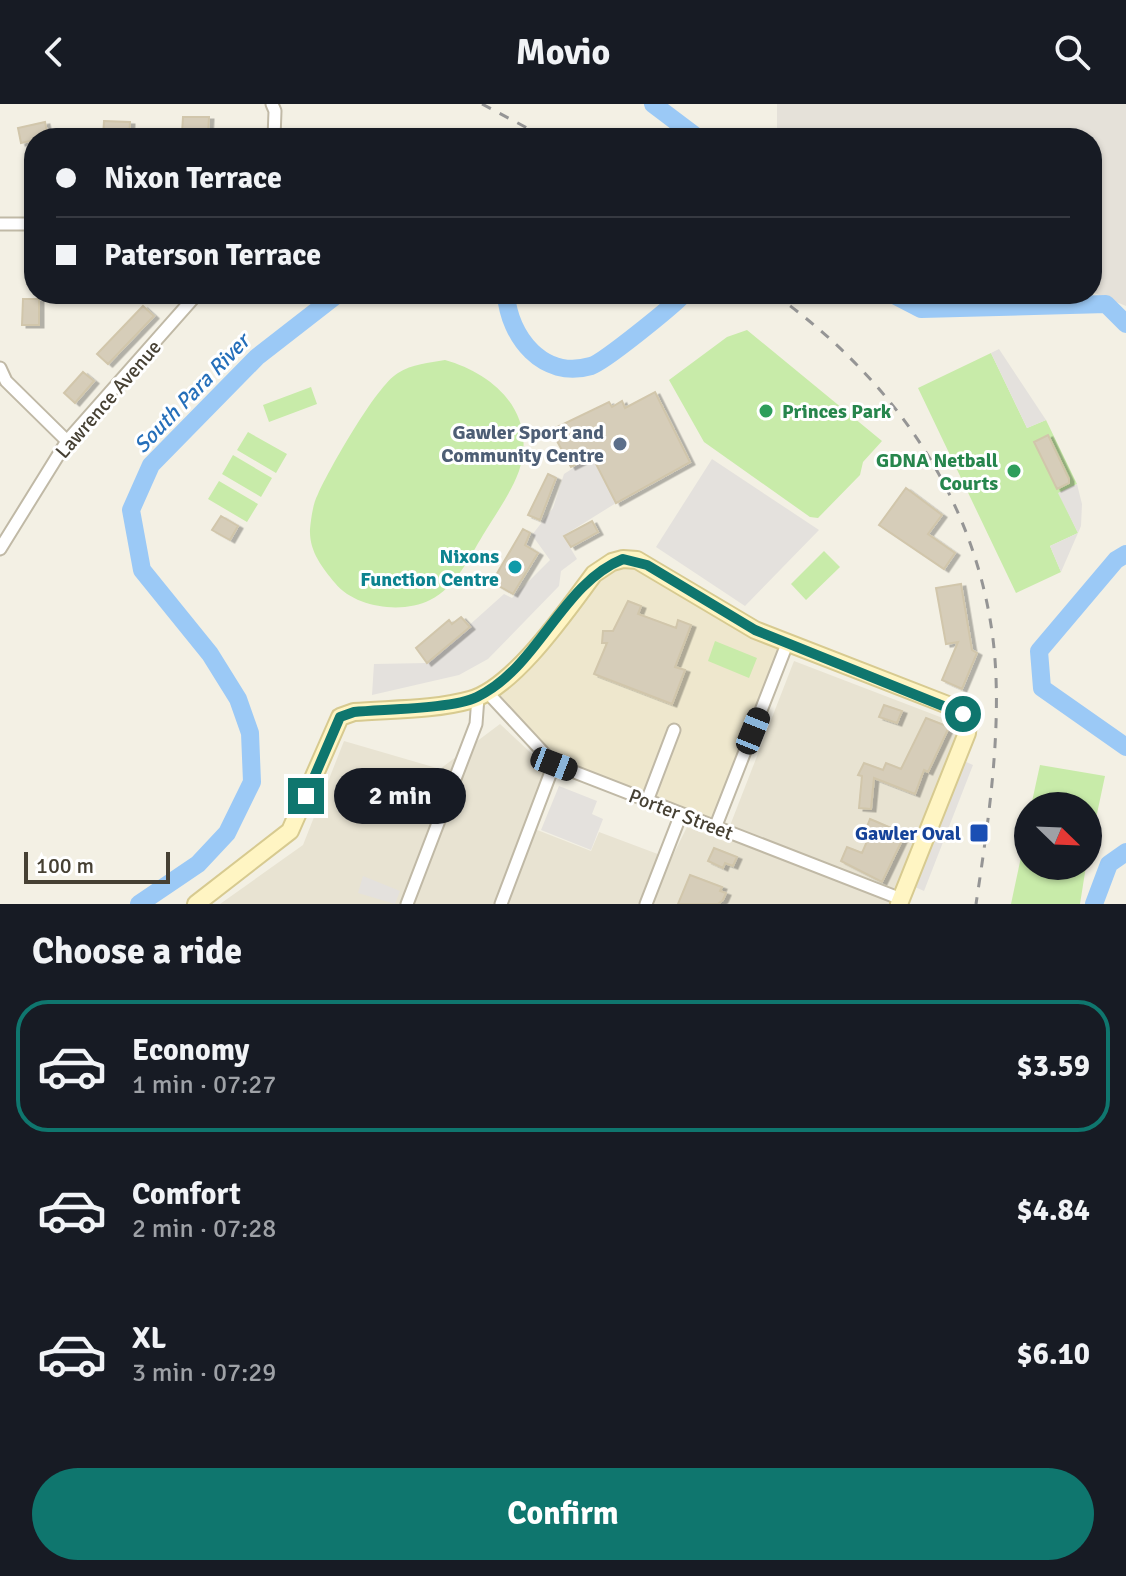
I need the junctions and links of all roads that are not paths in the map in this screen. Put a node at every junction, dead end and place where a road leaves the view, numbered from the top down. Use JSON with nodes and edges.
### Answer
{"nodes":[{"id":1,"x":272,"y":104,"type":"edge"},
{"id":2,"x":274,"y":128,"type":"edge"},
{"id":3,"x":0,"y":224,"type":"edge"},
{"id":4,"x":24,"y":224,"type":"edge"},
{"id":5,"x":188,"y":304,"type":"edge"},
{"id":6,"x":0,"y":368,"type":"edge"},
{"id":7,"x":67,"y":441,"type":"junction"},
{"id":8,"x":0,"y":549,"type":"edge"},
{"id":9,"x":787,"y":644,"type":"junction"},
{"id":10,"x":482,"y":694,"type":"junction"},
{"id":11,"x":674,"y":730,"type":"dead end"},
{"id":12,"x":554,"y":764,"type":"junction"},
{"id":13,"x":647,"y":801,"type":"junction"},
{"id":14,"x":681,"y":814,"type":"junction"},
{"id":15,"x":715,"y":828,"type":"junction"},
{"id":16,"x":900,"y":901,"type":"edge"},
{"id":17,"x":196,"y":904,"type":"edge"},
{"id":18,"x":407,"y":904,"type":"edge"},
{"id":19,"x":501,"y":904,"type":"edge"},
{"id":20,"x":646,"y":904,"type":"edge"}],
"edges":[{"from":1,"to":2,"type":"street"},
{"from":3,"to":4,"type":"street"},
{"from":5,"to":7,"type":"street","name":"Lawrence Avenue"},
{"from":6,"to":7,"type":"street"},
{"from":7,"to":8,"type":"street","name":"Lawrence Avenue"},
{"from":9,"to":10,"type":"street"},
{"from":9,"to":15,"type":"street"},
{"from":9,"to":16,"type":"street"},
{"from":10,"to":12,"type":"street","name":"Porter Street"},
{"from":10,"to":17,"type":"street"},
{"from":10,"to":18,"type":"street"},
{"from":11,"to":13,"type":"street"},
{"from":12,"to":13,"type":"street","name":"Porter Street"},
{"from":12,"to":19,"type":"street"},
{"from":13,"to":14,"type":"street","name":"Porter Street"},
{"from":14,"to":15,"type":"street","name":"Porter Street"},
{"from":14,"to":20,"type":"street"},
{"from":15,"to":16,"type":"street","name":"Porter Street"}]}
